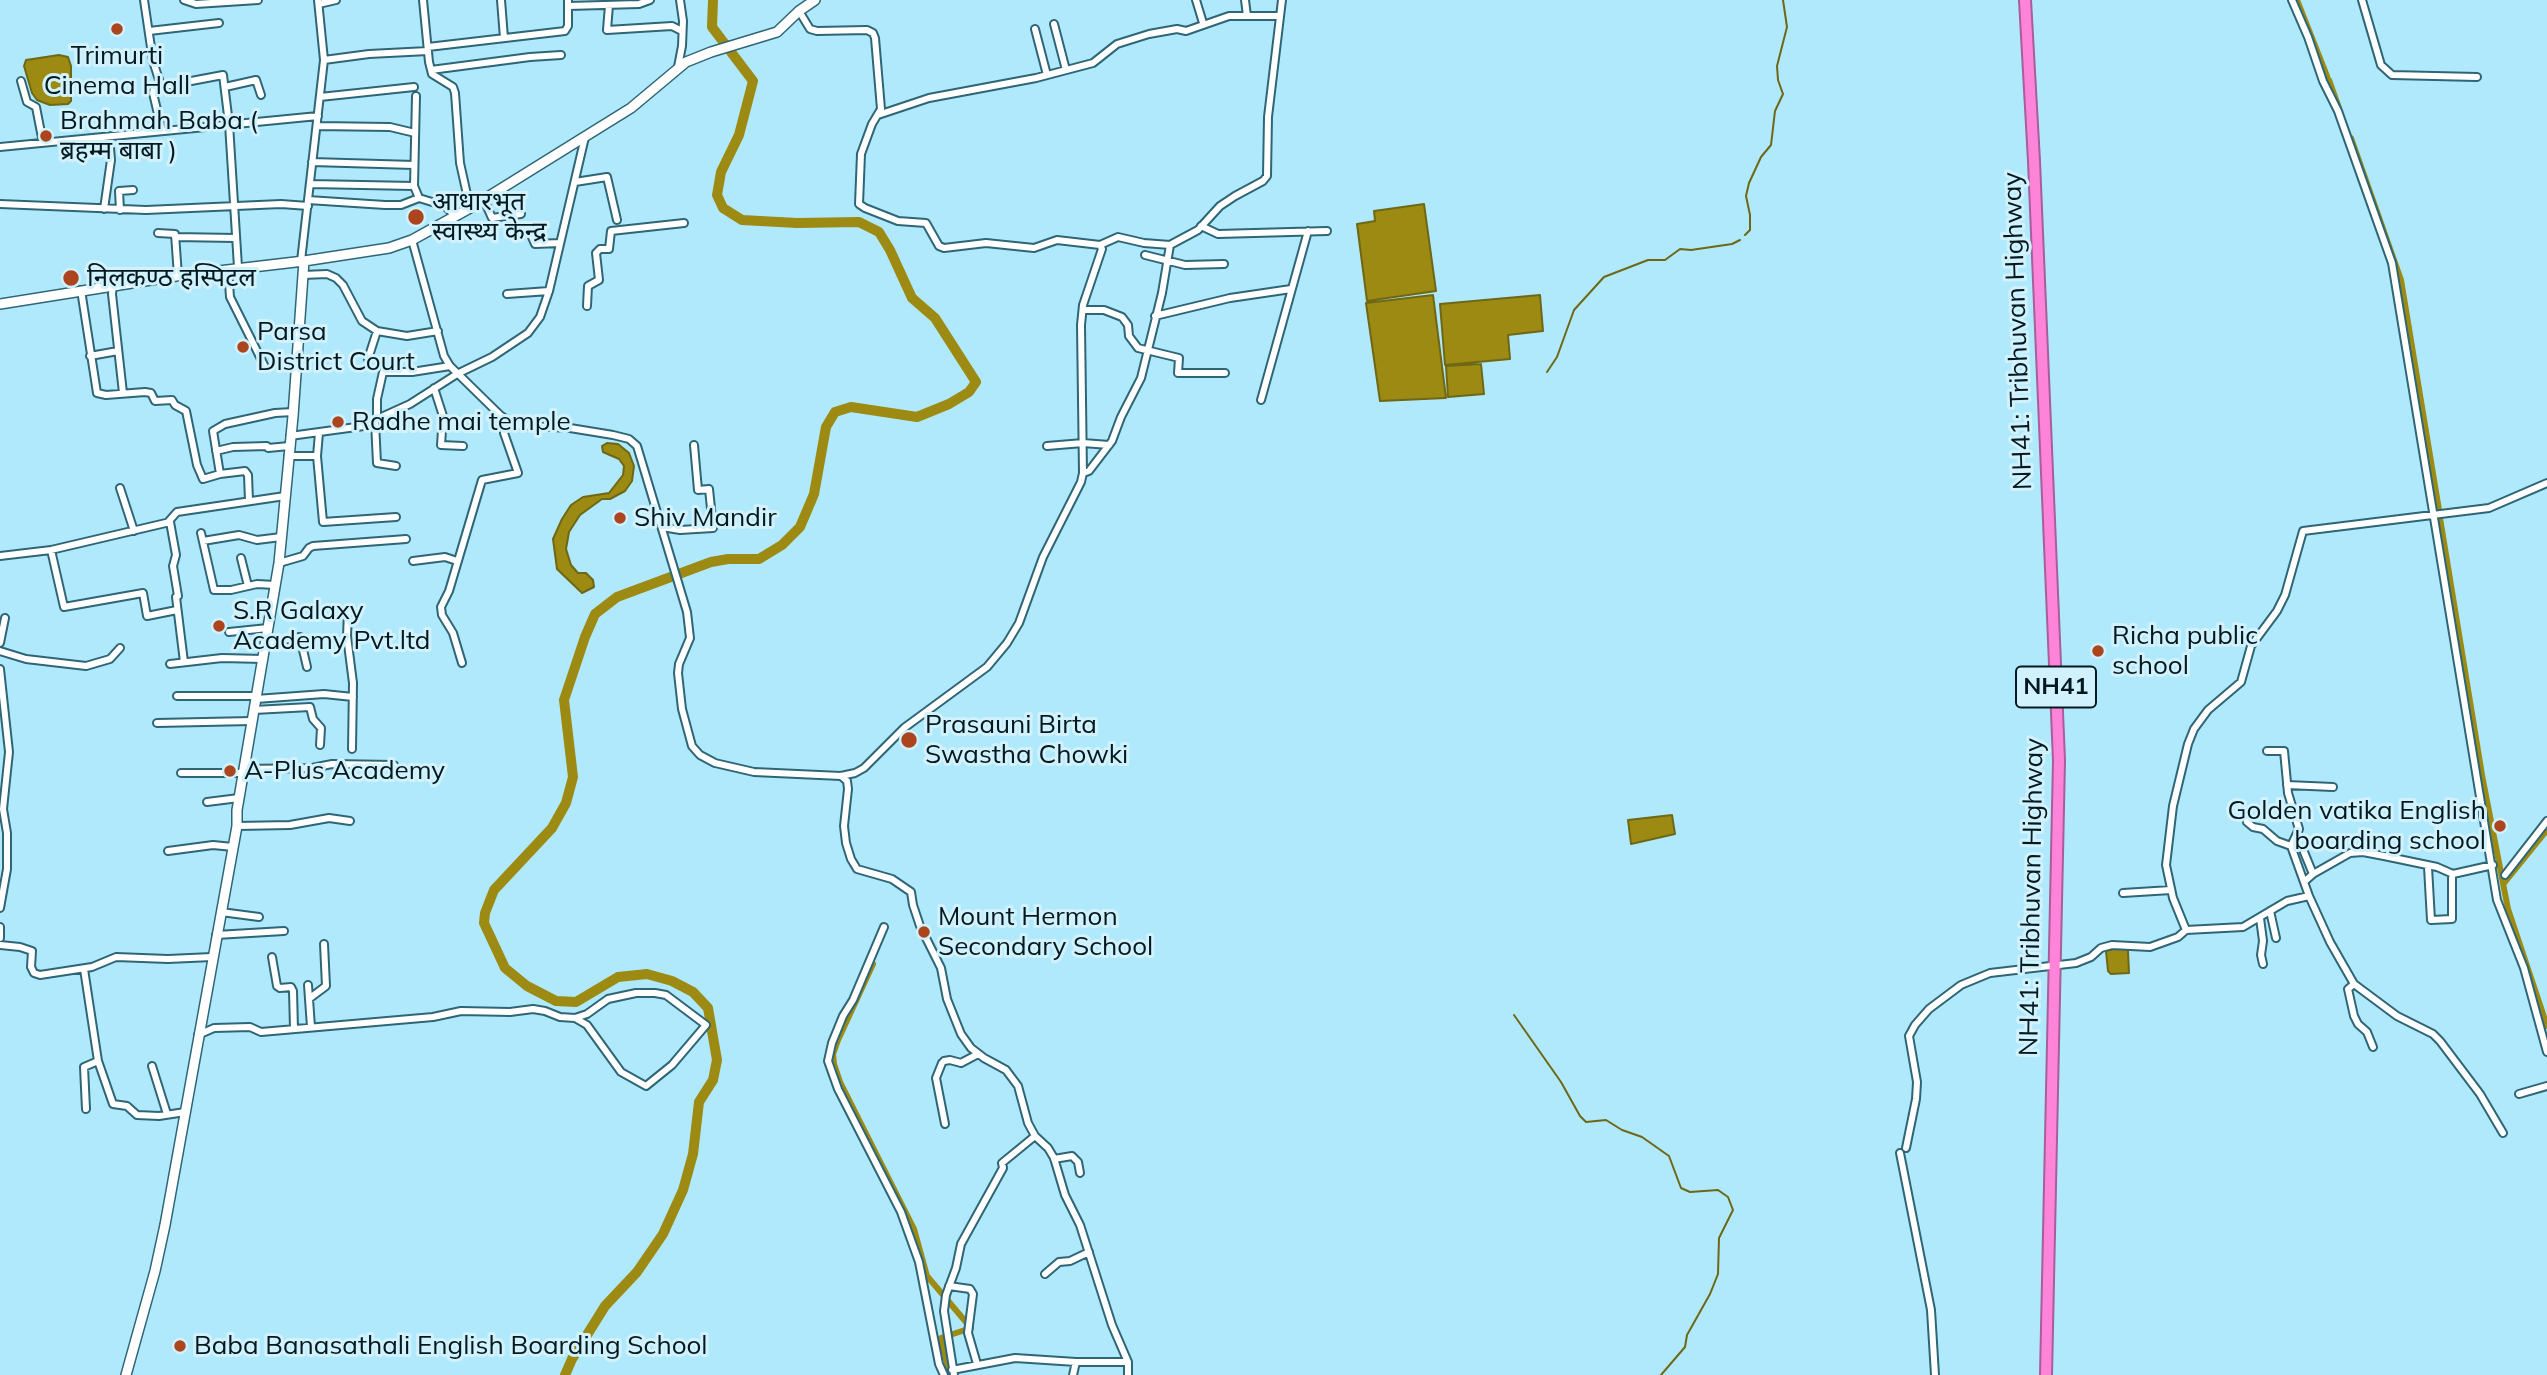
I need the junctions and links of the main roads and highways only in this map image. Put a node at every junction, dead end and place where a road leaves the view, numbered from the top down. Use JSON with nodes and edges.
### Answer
{"nodes":[{"id":1,"x":2025,"y":0,"type":"edge"},
{"id":2,"x":2046,"y":1375,"type":"edge"}],
"edges":[{"from":1,"to":2,"type":"highway","name":"NH41: Tribhuvan Highway","number":"NH41"}]}
